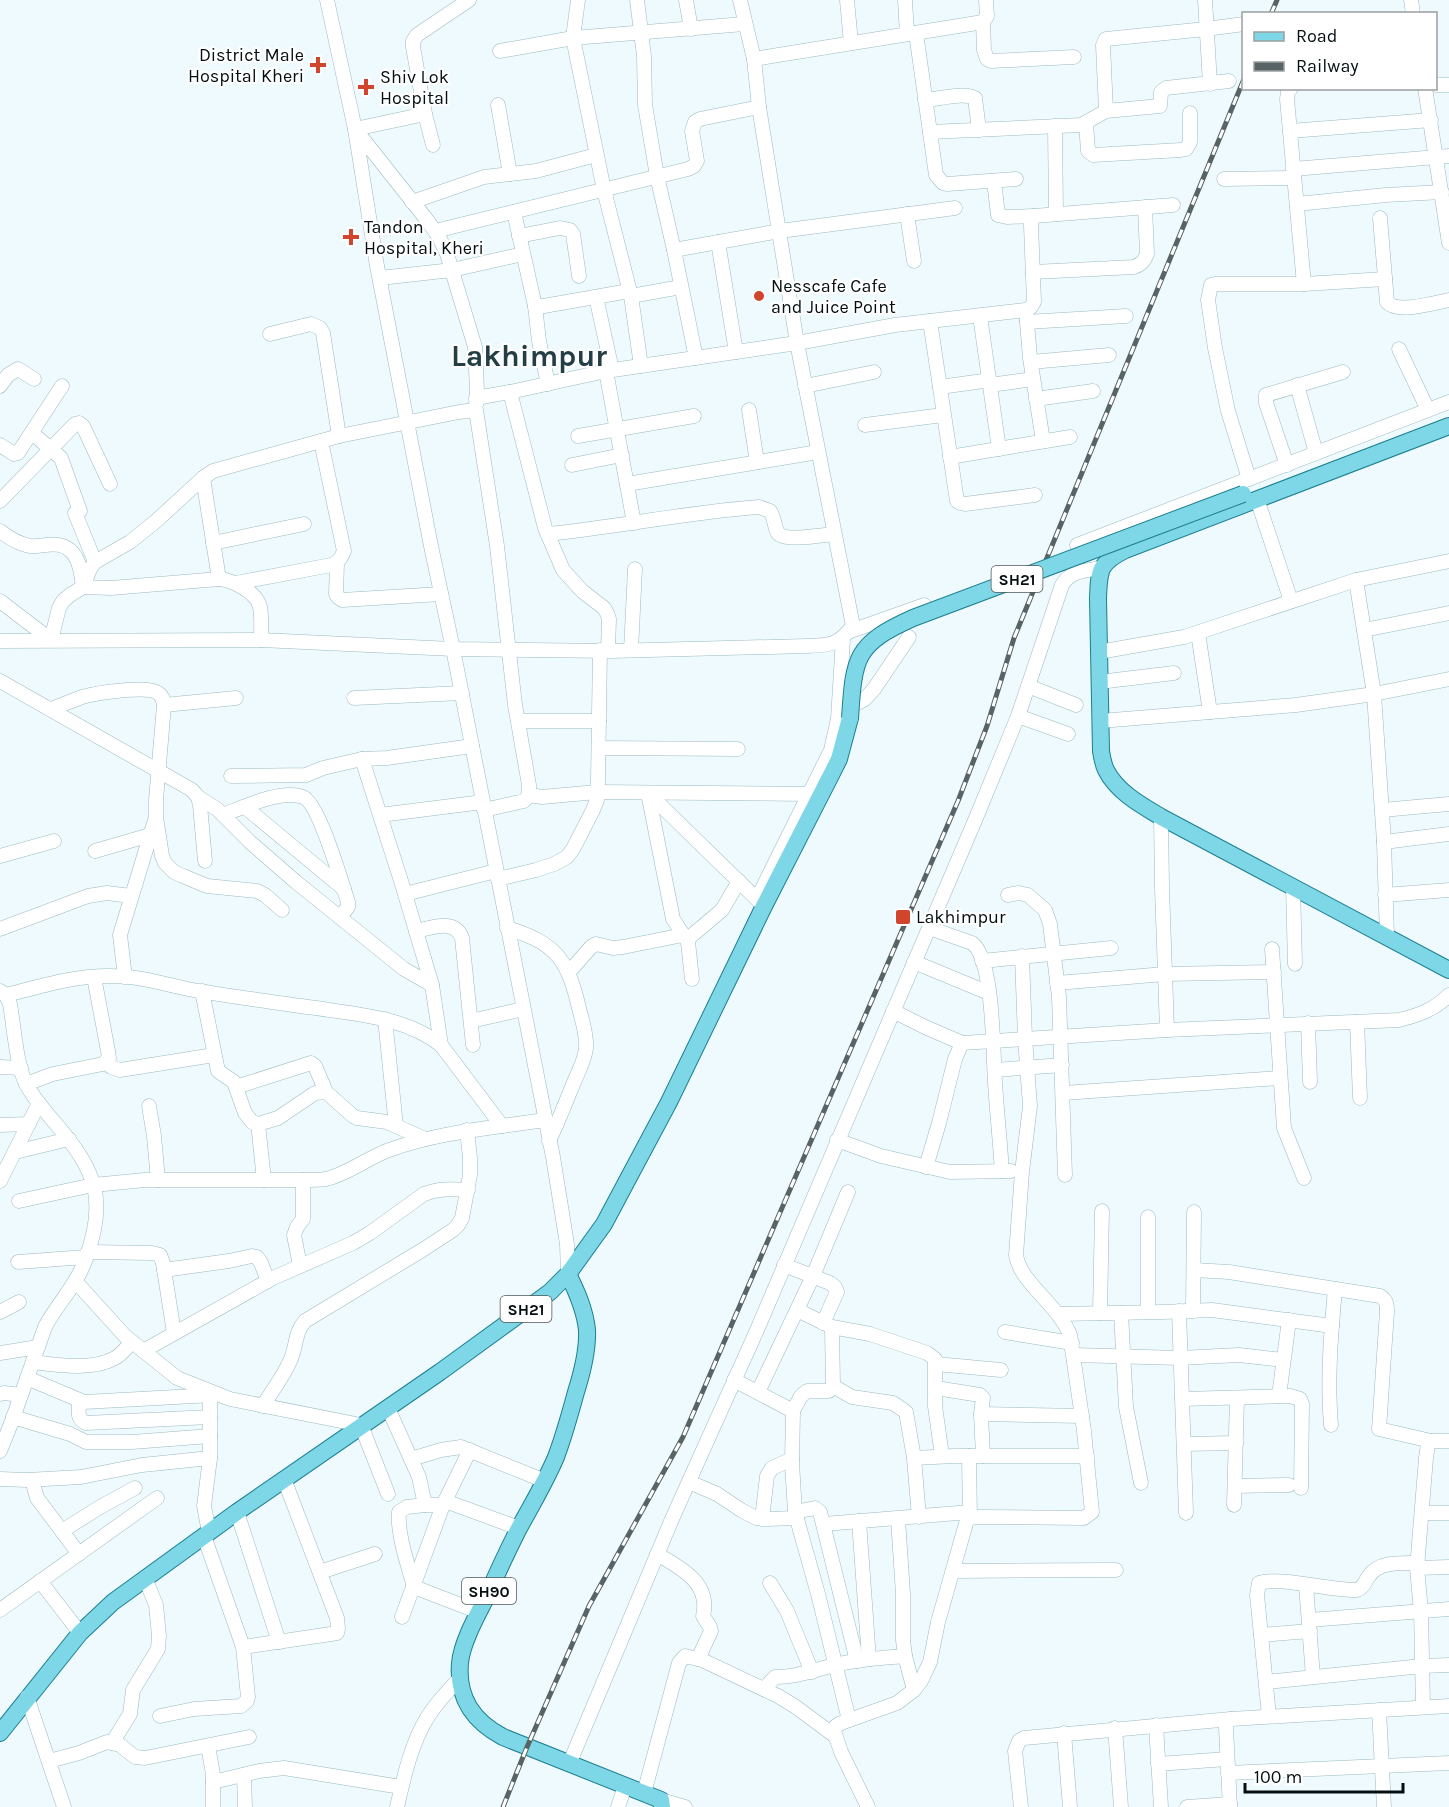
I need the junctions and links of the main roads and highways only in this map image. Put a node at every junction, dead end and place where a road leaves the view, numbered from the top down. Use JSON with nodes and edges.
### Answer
{"nodes":[{"id":1,"x":1449,"y":415,"type":"edge"},
{"id":2,"x":1449,"y":426,"type":"edge"},
{"id":3,"x":1449,"y":970,"type":"edge"},
{"id":4,"x":568,"y":1274,"type":"junction"},
{"id":5,"x":0,"y":1733,"type":"edge"},
{"id":6,"x":662,"y":1804,"type":"edge"}],
"edges":[{"from":1,"to":4,"type":"main road","number":"SH21","bridge":true},
{"from":2,"to":3,"type":"main road"},
{"from":4,"to":5,"type":"main road","number":"SH21"},
{"from":4,"to":6,"type":"main road","number":"SH90"}]}
